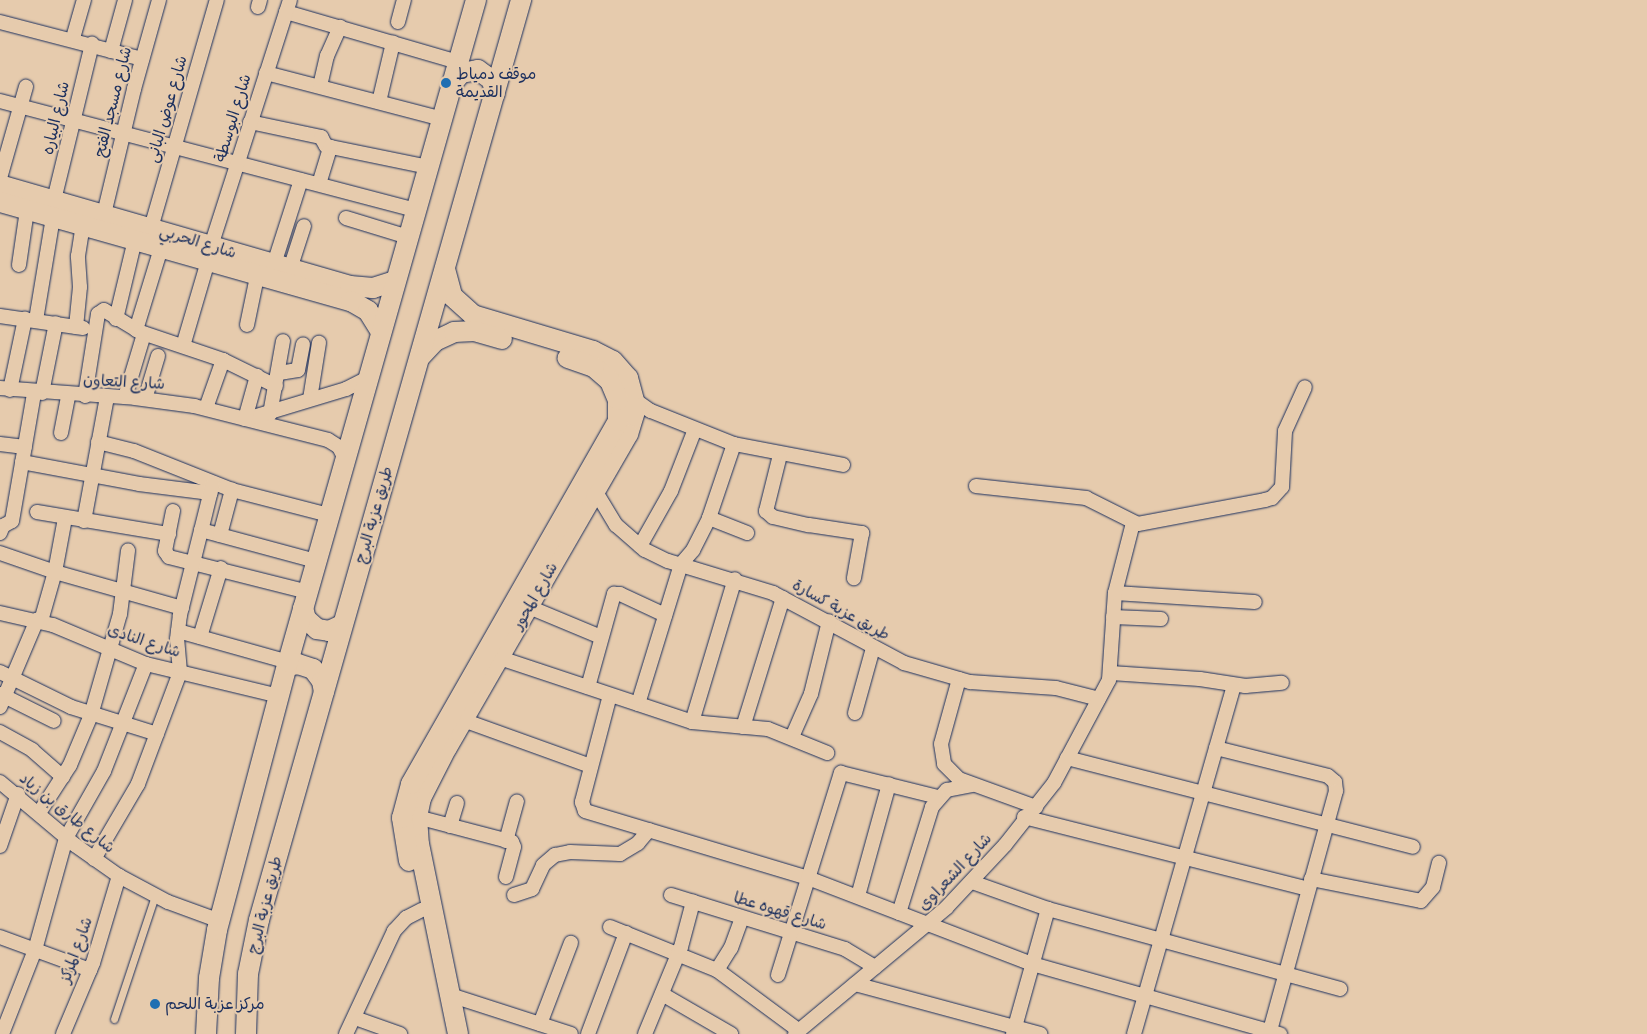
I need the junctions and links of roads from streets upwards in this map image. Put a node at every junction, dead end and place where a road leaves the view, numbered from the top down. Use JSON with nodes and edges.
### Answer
{"nodes":[{"id":1,"x":84,"y":0,"type":"edge"},
{"id":2,"x":125,"y":0,"type":"edge"},
{"id":3,"x":159,"y":0,"type":"edge"},
{"id":4,"x":217,"y":0,"type":"edge"},
{"id":5,"x":404,"y":0,"type":"edge"},
{"id":6,"x":521,"y":0,"type":"edge"},
{"id":7,"x":472,"y":1,"type":"edge"},
{"id":8,"x":288,"y":6,"type":"edge"},
{"id":9,"x":0,"y":22,"type":"edge"},
{"id":10,"x":398,"y":22,"type":"dead end"},
{"id":11,"x":340,"y":27,"type":"junction"},
{"id":12,"x":73,"y":38,"type":"junction"},
{"id":13,"x":393,"y":43,"type":"junction"},
{"id":14,"x":92,"y":44,"type":"junction"},
{"id":15,"x":111,"y":51,"type":"junction"},
{"id":16,"x":142,"y":58,"type":"junction"},
{"id":17,"x":458,"y":62,"type":"junction"},
{"id":18,"x":266,"y":73,"type":"junction"},
{"id":19,"x":452,"y":84,"type":"junction"},
{"id":20,"x":320,"y":86,"type":"junction"},
{"id":21,"x":26,"y":87,"type":"dead end"},
{"id":22,"x":495,"y":94,"type":"junction"},
{"id":23,"x":0,"y":101,"type":"edge"},
{"id":24,"x":379,"y":102,"type":"junction"},
{"id":25,"x":20,"y":106,"type":"junction"},
{"id":26,"x":74,"y":119,"type":"junction"},
{"id":27,"x":442,"y":119,"type":"junction"},
{"id":28,"x":250,"y":122,"type":"junction"},
{"id":29,"x":123,"y":134,"type":"junction"},
{"id":30,"x":330,"y":146,"type":"junction"},
{"id":31,"x":174,"y":147,"type":"junction"},
{"id":32,"x":238,"y":163,"type":"junction"},
{"id":33,"x":428,"y":167,"type":"junction"},
{"id":34,"x":0,"y":178,"type":"edge"},
{"id":35,"x":301,"y":180,"type":"junction"},
{"id":36,"x":319,"y":184,"type":"junction"},
{"id":37,"x":0,"y":185,"type":"edge"},
{"id":38,"x":0,"y":202,"type":"edge"},
{"id":39,"x":54,"y":209,"type":"junction"},
{"id":40,"x":27,"y":210,"type":"junction"},
{"id":41,"x":416,"y":210,"type":"junction"},
{"id":42,"x":104,"y":214,"type":"junction"},
{"id":43,"x":346,"y":218,"type":"dead end"},
{"id":44,"x":83,"y":226,"type":"junction"},
{"id":45,"x":304,"y":226,"type":"dead end"},
{"id":46,"x":151,"y":228,"type":"junction"},
{"id":47,"x":408,"y":237,"type":"junction"},
{"id":48,"x":135,"y":240,"type":"junction"},
{"id":49,"x":161,"y":248,"type":"junction"},
{"id":50,"x":209,"y":254,"type":"junction"},
{"id":51,"x":19,"y":265,"type":"dead end"},
{"id":52,"x":270,"y":267,"type":"junction"},
{"id":53,"x":445,"y":269,"type":"junction"},
{"id":54,"x":395,"y":281,"type":"junction"},
{"id":55,"x":0,"y":316,"type":"edge"},
{"id":56,"x":116,"y":318,"type":"junction"},
{"id":57,"x":30,"y":320,"type":"junction"},
{"id":58,"x":56,"y":322,"type":"junction"},
{"id":59,"x":476,"y":324,"type":"junction"},
{"id":60,"x":247,"y":325,"type":"dead end"},
{"id":61,"x":76,"y":327,"type":"junction"},
{"id":62,"x":95,"y":332,"type":"junction"},
{"id":63,"x":140,"y":332,"type":"junction"},
{"id":64,"x":381,"y":332,"type":"junction"},
{"id":65,"x":283,"y":341,"type":"dead end"},
{"id":66,"x":319,"y":343,"type":"dead end"},
{"id":67,"x":304,"y":344,"type":"dead end"},
{"id":68,"x":183,"y":346,"type":"junction"},
{"id":69,"x":158,"y":356,"type":"dead end"},
{"id":70,"x":223,"y":360,"type":"junction"},
{"id":71,"x":419,"y":360,"type":"junction"},
{"id":72,"x":257,"y":376,"type":"junction"},
{"id":73,"x":368,"y":378,"type":"junction"},
{"id":74,"x":277,"y":380,"type":"junction"},
{"id":75,"x":1305,"y":387,"type":"dead end"},
{"id":76,"x":5,"y":389,"type":"edge"},
{"id":77,"x":38,"y":393,"type":"junction"},
{"id":78,"x":68,"y":396,"type":"junction"},
{"id":79,"x":85,"y":396,"type":"junction"},
{"id":80,"x":106,"y":397,"type":"junction"},
{"id":81,"x":125,"y":398,"type":"junction"},
{"id":82,"x":145,"y":399,"type":"junction"},
{"id":83,"x":310,"y":399,"type":"junction"},
{"id":84,"x":635,"y":400,"type":"junction"},
{"id":85,"x":206,"y":408,"type":"junction"},
{"id":86,"x":270,"y":414,"type":"junction"},
{"id":87,"x":244,"y":419,"type":"junction"},
{"id":88,"x":695,"y":429,"type":"junction"},
{"id":89,"x":62,"y":432,"type":"dead end"},
{"id":90,"x":98,"y":442,"type":"junction"},
{"id":91,"x":0,"y":444,"type":"edge"},
{"id":92,"x":734,"y":444,"type":"junction"},
{"id":93,"x":25,"y":447,"type":"junction"},
{"id":94,"x":780,"y":455,"type":"junction"},
{"id":95,"x":345,"y":459,"type":"junction"},
{"id":96,"x":22,"y":462,"type":"junction"},
{"id":97,"x":843,"y":465,"type":"dead end"},
{"id":98,"x":93,"y":474,"type":"junction"},
{"id":99,"x":976,"y":486,"type":"dead end"},
{"id":100,"x":212,"y":488,"type":"junction"},
{"id":101,"x":232,"y":490,"type":"junction"},
{"id":102,"x":596,"y":492,"type":"junction"},
{"id":103,"x":173,"y":511,"type":"dead end"},
{"id":104,"x":37,"y":512,"type":"dead end"},
{"id":105,"x":329,"y":515,"type":"junction"},
{"id":106,"x":65,"y":518,"type":"junction"},
{"id":107,"x":709,"y":518,"type":"junction"},
{"id":108,"x":6,"y":520,"type":"edge"},
{"id":109,"x":84,"y":521,"type":"junction"},
{"id":110,"x":1133,"y":523,"type":"junction"},
{"id":111,"x":201,"y":530,"type":"junction"},
{"id":112,"x":0,"y":533,"type":"edge"},
{"id":113,"x":747,"y":533,"type":"dead end"},
{"id":114,"x":169,"y":534,"type":"junction"},
{"id":115,"x":220,"y":535,"type":"junction"},
{"id":116,"x":640,"y":546,"type":"junction"},
{"id":117,"x":128,"y":551,"type":"dead end"},
{"id":118,"x":0,"y":553,"type":"edge"},
{"id":119,"x":193,"y":562,"type":"junction"},
{"id":120,"x":316,"y":562,"type":"junction"},
{"id":121,"x":681,"y":564,"type":"junction"},
{"id":122,"x":221,"y":568,"type":"junction"},
{"id":123,"x":55,"y":572,"type":"junction"},
{"id":124,"x":854,"y":578,"type":"dead end"},
{"id":125,"x":735,"y":579,"type":"junction"},
{"id":126,"x":124,"y":592,"type":"junction"},
{"id":127,"x":1115,"y":593,"type":"junction"},
{"id":128,"x":783,"y":598,"type":"junction"},
{"id":129,"x":305,"y":600,"type":"junction"},
{"id":130,"x":1255,"y":602,"type":"dead end"},
{"id":131,"x":529,"y":607,"type":"junction"},
{"id":132,"x":182,"y":608,"type":"junction"},
{"id":133,"x":0,"y":613,"type":"edge"},
{"id":134,"x":665,"y":615,"type":"junction"},
{"id":135,"x":1113,"y":617,"type":"junction"},
{"id":136,"x":1161,"y":620,"type":"dead end"},
{"id":137,"x":39,"y":621,"type":"junction"},
{"id":138,"x":828,"y":621,"type":"junction"},
{"id":139,"x":342,"y":625,"type":"junction"},
{"id":140,"x":178,"y":631,"type":"junction"},
{"id":141,"x":200,"y":637,"type":"junction"},
{"id":142,"x":601,"y":638,"type":"junction"},
{"id":143,"x":873,"y":648,"type":"junction"},
{"id":144,"x":110,"y":650,"type":"junction"},
{"id":145,"x":500,"y":658,"type":"junction"},
{"id":146,"x":146,"y":664,"type":"junction"},
{"id":147,"x":287,"y":664,"type":"junction"},
{"id":148,"x":180,"y":672,"type":"junction"},
{"id":149,"x":1111,"y":673,"type":"junction"},
{"id":150,"x":6,"y":675,"type":"edge"},
{"id":151,"x":960,"y":680,"type":"junction"},
{"id":152,"x":1282,"y":683,"type":"dead end"},
{"id":153,"x":1234,"y":685,"type":"junction"},
{"id":154,"x":588,"y":688,"type":"junction"},
{"id":155,"x":324,"y":692,"type":"junction"},
{"id":156,"x":610,"y":695,"type":"junction"},
{"id":157,"x":279,"y":696,"type":"junction"},
{"id":158,"x":1,"y":699,"type":"edge"},
{"id":159,"x":1099,"y":699,"type":"junction"},
{"id":160,"x":638,"y":704,"type":"junction"},
{"id":161,"x":855,"y":712,"type":"dead end"},
{"id":162,"x":91,"y":715,"type":"junction"},
{"id":163,"x":464,"y":720,"type":"junction"},
{"id":164,"x":54,"y":721,"type":"dead end"},
{"id":165,"x":692,"y":722,"type":"junction"},
{"id":166,"x":124,"y":724,"type":"junction"},
{"id":167,"x":743,"y":726,"type":"junction"},
{"id":168,"x":0,"y":732,"type":"edge"},
{"id":169,"x":157,"y":734,"type":"junction"},
{"id":170,"x":792,"y":737,"type":"junction"},
{"id":171,"x":441,"y":744,"type":"junction"},
{"id":172,"x":1216,"y":748,"type":"junction"},
{"id":173,"x":827,"y":753,"type":"dead end"},
{"id":174,"x":1067,"y":758,"type":"junction"},
{"id":175,"x":591,"y":766,"type":"junction"},
{"id":176,"x":63,"y":777,"type":"junction"},
{"id":177,"x":0,"y":782,"type":"edge"},
{"id":178,"x":889,"y":784,"type":"junction"},
{"id":179,"x":972,"y":785,"type":"junction"},
{"id":180,"x":1203,"y":793,"type":"junction"},
{"id":181,"x":18,"y":794,"type":"junction"},
{"id":182,"x":938,"y":797,"type":"junction"},
{"id":183,"x":517,"y":801,"type":"dead end"},
{"id":184,"x":457,"y":803,"type":"dead end"},
{"id":185,"x":1036,"y":806,"type":"junction"},
{"id":186,"x":39,"y":813,"type":"junction"},
{"id":187,"x":417,"y":817,"type":"junction"},
{"id":188,"x":1024,"y":817,"type":"junction"},
{"id":189,"x":450,"y":826,"type":"junction"},
{"id":190,"x":1326,"y":826,"type":"junction"},
{"id":191,"x":649,"y":830,"type":"junction"},
{"id":192,"x":66,"y":838,"type":"junction"},
{"id":193,"x":506,"y":840,"type":"junction"},
{"id":194,"x":0,"y":846,"type":"edge"},
{"id":195,"x":1413,"y":848,"type":"dead end"},
{"id":196,"x":1184,"y":858,"type":"junction"},
{"id":197,"x":94,"y":859,"type":"junction"},
{"id":198,"x":1439,"y":863,"type":"dead end"},
{"id":199,"x":119,"y":876,"type":"junction"},
{"id":200,"x":506,"y":877,"type":"dead end"},
{"id":201,"x":808,"y":878,"type":"junction"},
{"id":202,"x":972,"y":882,"type":"junction"},
{"id":203,"x":1310,"y":884,"type":"junction"},
{"id":204,"x":514,"y":895,"type":"dead end"},
{"id":205,"x":670,"y":896,"type":"dead end"},
{"id":206,"x":858,"y":896,"type":"junction"},
{"id":207,"x":693,"y":902,"type":"junction"},
{"id":208,"x":1048,"y":909,"type":"junction"},
{"id":209,"x":422,"y":910,"type":"junction"},
{"id":210,"x":899,"y":913,"type":"junction"},
{"id":211,"x":742,"y":918,"type":"junction"},
{"id":212,"x":220,"y":921,"type":"junction"},
{"id":213,"x":610,"y":926,"type":"dead end"},
{"id":214,"x":929,"y":926,"type":"junction"},
{"id":215,"x":626,"y":932,"type":"junction"},
{"id":216,"x":791,"y":933,"type":"junction"},
{"id":217,"x":0,"y":937,"type":"edge"},
{"id":218,"x":1161,"y":938,"type":"junction"},
{"id":219,"x":571,"y":943,"type":"dead end"},
{"id":220,"x":34,"y":950,"type":"junction"},
{"id":221,"x":679,"y":952,"type":"junction"},
{"id":222,"x":1032,"y":964,"type":"junction"},
{"id":223,"x":875,"y":967,"type":"junction"},
{"id":224,"x":90,"y":970,"type":"junction"},
{"id":225,"x":717,"y":970,"type":"junction"},
{"id":226,"x":1286,"y":972,"type":"junction"},
{"id":227,"x":778,"y":975,"type":"dead end"},
{"id":228,"x":855,"y":984,"type":"junction"},
{"id":229,"x":1340,"y":989,"type":"dead end"},
{"id":230,"x":662,"y":994,"type":"junction"},
{"id":231,"x":450,"y":995,"type":"junction"},
{"id":232,"x":1144,"y":996,"type":"junction"},
{"id":233,"x":355,"y":1018,"type":"junction"},
{"id":234,"x":540,"y":1024,"type":"junction"},
{"id":235,"x":203,"y":1028,"type":"edge"},
{"id":236,"x":1014,"y":1030,"type":"edge"},
{"id":237,"x":796,"y":1032,"type":"edge"},
{"id":238,"x":1273,"y":1033,"type":"edge"},
{"id":239,"x":2,"y":1034,"type":"edge"},
{"id":240,"x":63,"y":1034,"type":"edge"},
{"id":241,"x":246,"y":1034,"type":"edge"},
{"id":242,"x":346,"y":1034,"type":"edge"},
{"id":243,"x":400,"y":1034,"type":"edge"},
{"id":244,"x":447,"y":1034,"type":"edge"},
{"id":245,"x":458,"y":1034,"type":"edge"},
{"id":246,"x":571,"y":1034,"type":"edge"},
{"id":247,"x":588,"y":1034,"type":"edge"},
{"id":248,"x":645,"y":1034,"type":"edge"},
{"id":249,"x":731,"y":1034,"type":"edge"},
{"id":250,"x":1040,"y":1034,"type":"edge"},
{"id":251,"x":1134,"y":1034,"type":"edge"}],
"edges":[{"from":1,"to":12,"type":"street"},
{"from":2,"to":15,"type":"street"},
{"from":3,"to":16,"type":"street","name":"شارع مسجد الفتح"},
{"from":4,"to":31,"type":"street","name":"شارع عوض البانى"},
{"from":5,"to":10,"type":"street"},
{"from":6,"to":22,"type":"street","name":"طريق عزبة البرج"},
{"from":7,"to":17,"type":"street"},
{"from":8,"to":11,"type":"street"},
{"from":8,"to":18,"type":"street","name":"شارع البوسطة"},
{"from":9,"to":12,"type":"street"},
{"from":11,"to":13,"type":"street"},
{"from":11,"to":20,"type":"street"},
{"from":12,"to":14,"type":"street"},
{"from":13,"to":17,"type":"street"},
{"from":13,"to":24,"type":"street"},
{"from":14,"to":15,"type":"street"},
{"from":14,"to":26,"type":"street","name":"شارع البياره"},
{"from":15,"to":16,"type":"street"},
{"from":16,"to":29,"type":"street","name":"شارع مسجد الفتح"},
{"from":17,"to":19,"type":"street"},
{"from":18,"to":20,"type":"street"},
{"from":18,"to":28,"type":"street","name":"شارع البوسطة"},
{"from":19,"to":22,"type":"street"},
{"from":19,"to":27,"type":"street"},
{"from":20,"to":24,"type":"street"},
{"from":21,"to":25,"type":"street"},
{"from":22,"to":53,"type":"street","name":"طريق عزبة البرج"},
{"from":23,"to":25,"type":"street"},
{"from":24,"to":27,"type":"street"},
{"from":25,"to":26,"type":"street"},
{"from":25,"to":34,"type":"street"},
{"from":26,"to":29,"type":"street"},
{"from":26,"to":39,"type":"street","name":"شارع البياره"},
{"from":27,"to":33,"type":"street"},
{"from":28,"to":30,"type":"street"},
{"from":28,"to":32,"type":"street","name":"شارع البوسطة"},
{"from":29,"to":31,"type":"street"},
{"from":29,"to":42,"type":"street","name":"شارع مسجد الفتح"},
{"from":30,"to":33,"type":"street"},
{"from":30,"to":36,"type":"street"},
{"from":31,"to":32,"type":"street"},
{"from":31,"to":46,"type":"street","name":"شارع عوض البانى"},
{"from":32,"to":35,"type":"street"},
{"from":32,"to":50,"type":"street","name":"شارع البوسطة"},
{"from":33,"to":41,"type":"street"},
{"from":35,"to":36,"type":"street"},
{"from":35,"to":52,"type":"street"},
{"from":36,"to":41,"type":"street"},
{"from":37,"to":39,"type":"street","name":"شارع الحربي"},
{"from":38,"to":40,"type":"street","name":"شارع الحربي"},
{"from":39,"to":40,"type":"street","name":"شارع الحربي"},
{"from":39,"to":42,"type":"street","name":"شارع الحربي"},
{"from":39,"to":44,"type":"street","name":"شارع الحربي"},
{"from":39,"to":57,"type":"street","name":"شارع البياره"},
{"from":40,"to":51,"type":"street"},
{"from":41,"to":47,"type":"street"},
{"from":42,"to":46,"type":"street","name":"شارع الحربي"},
{"from":43,"to":47,"type":"street"},
{"from":44,"to":48,"type":"street","name":"شارع الحربي"},
{"from":44,"to":61,"type":"street"},
{"from":45,"to":52,"type":"street"},
{"from":46,"to":50,"type":"street","name":"شارع الحربي"},
{"from":47,"to":54,"type":"street"},
{"from":48,"to":49,"type":"street","name":"شارع الحربي"},
{"from":48,"to":56,"type":"street"},
{"from":49,"to":50,"type":"street","name":"شارع الحربي"},
{"from":49,"to":63,"type":"street"},
{"from":50,"to":52,"type":"street","name":"شارع الحربي"},
{"from":50,"to":68,"type":"street","name":"شارع البوسطة"},
{"from":52,"to":54,"type":"street","name":"شارع الحربي"},
{"from":52,"to":60,"type":"street"},
{"from":52,"to":64,"type":"street","name":"شارع الحربي"},
{"from":53,"to":59,"type":"street","name":"شارع المحور"},
{"from":53,"to":71,"type":"street","name":"طريق عزبة البرج"},
{"from":54,"to":64,"type":"street"},
{"from":55,"to":57,"type":"street"},
{"from":56,"to":62,"type":"street"},
{"from":56,"to":63,"type":"street"},
{"from":57,"to":58,"type":"street"},
{"from":57,"to":76,"type":"street","name":"شارع البياره"},
{"from":58,"to":61,"type":"street"},
{"from":58,"to":77,"type":"street"},
{"from":59,"to":71,"type":"street","name":"شارع المحور"},
{"from":59,"to":84,"type":"street","name":"شارع المحور"},
{"from":59,"to":171,"type":"street","name":"شارع المحور"},
{"from":61,"to":62,"type":"street"},
{"from":62,"to":79,"type":"street"},
{"from":63,"to":68,"type":"street"},
{"from":63,"to":81,"type":"street"},
{"from":64,"to":73,"type":"street"},
{"from":65,"to":74,"type":"street"},
{"from":66,"to":83,"type":"street"},
{"from":67,"to":74,"type":"street"},
{"from":68,"to":70,"type":"street"},
{"from":69,"to":82,"type":"street"},
{"from":70,"to":72,"type":"street"},
{"from":70,"to":85,"type":"street"},
{"from":71,"to":139,"type":"street","name":"طريق عزبة البرج"},
{"from":72,"to":74,"type":"street"},
{"from":72,"to":87,"type":"street"},
{"from":73,"to":83,"type":"street","name":"شارع التعاون"},
{"from":73,"to":95,"type":"street"},
{"from":74,"to":86,"type":"street"},
{"from":75,"to":110,"type":"street"},
{"from":76,"to":77,"type":"street","name":"شارع التعاون"},
{"from":77,"to":78,"type":"street","name":"شارع التعاون"},
{"from":77,"to":93,"type":"street"},
{"from":78,"to":79,"type":"street","name":"شارع التعاون"},
{"from":78,"to":89,"type":"street"},
{"from":79,"to":80,"type":"street","name":"شارع التعاون"},
{"from":80,"to":81,"type":"street","name":"شارع التعاون"},
{"from":80,"to":90,"type":"street"},
{"from":81,"to":82,"type":"street","name":"شارع التعاون"},
{"from":82,"to":85,"type":"street","name":"شارع التعاون"},
{"from":83,"to":86,"type":"street","name":"شارع التعاون"},
{"from":84,"to":88,"type":"street"},
{"from":84,"to":102,"type":"street","name":"شارع المحور"},
{"from":85,"to":87,"type":"street","name":"شارع التعاون"},
{"from":86,"to":87,"type":"street","name":"شارع التعاون"},
{"from":87,"to":95,"type":"street","name":"شارع التعاون"},
{"from":88,"to":92,"type":"street"},
{"from":88,"to":116,"type":"street"},
{"from":90,"to":98,"type":"street"},
{"from":90,"to":100,"type":"street"},
{"from":91,"to":93,"type":"street"},
{"from":92,"to":94,"type":"street"},
{"from":92,"to":107,"type":"street"},
{"from":93,"to":96,"type":"street"},
{"from":94,"to":97,"type":"street"},
{"from":94,"to":124,"type":"street"},
{"from":95,"to":105,"type":"street"},
{"from":96,"to":98,"type":"street"},
{"from":96,"to":108,"type":"street"},
{"from":98,"to":100,"type":"street"},
{"from":98,"to":109,"type":"street"},
{"from":99,"to":110,"type":"street"},
{"from":100,"to":101,"type":"street"},
{"from":100,"to":111,"type":"street"},
{"from":101,"to":105,"type":"street"},
{"from":101,"to":115,"type":"street"},
{"from":102,"to":116,"type":"street","name":"طريق عزبة كسارة"},
{"from":102,"to":131,"type":"street","name":"شارع المحور"},
{"from":103,"to":114,"type":"street"},
{"from":104,"to":106,"type":"street"},
{"from":105,"to":120,"type":"street"},
{"from":106,"to":109,"type":"street"},
{"from":106,"to":123,"type":"street"},
{"from":107,"to":113,"type":"street"},
{"from":107,"to":121,"type":"street"},
{"from":108,"to":112,"type":"street"},
{"from":109,"to":114,"type":"street"},
{"from":110,"to":127,"type":"street"},
{"from":111,"to":115,"type":"street"},
{"from":111,"to":119,"type":"street"},
{"from":114,"to":119,"type":"street"},
{"from":115,"to":120,"type":"street"},
{"from":116,"to":121,"type":"street","name":"طريق عزبة كسارة"},
{"from":117,"to":126,"type":"street"},
{"from":118,"to":123,"type":"street"},
{"from":119,"to":122,"type":"street"},
{"from":119,"to":132,"type":"street"},
{"from":120,"to":129,"type":"street"},
{"from":121,"to":125,"type":"street","name":"طريق عزبة كسارة"},
{"from":121,"to":134,"type":"street"},
{"from":122,"to":129,"type":"street"},
{"from":122,"to":141,"type":"street"},
{"from":123,"to":126,"type":"street"},
{"from":123,"to":137,"type":"street"},
{"from":125,"to":128,"type":"street","name":"طريق عزبة كسارة"},
{"from":125,"to":165,"type":"street"},
{"from":126,"to":132,"type":"street"},
{"from":126,"to":144,"type":"street"},
{"from":127,"to":130,"type":"street"},
{"from":127,"to":135,"type":"street"},
{"from":128,"to":138,"type":"street","name":"طريق عزبة كسارة"},
{"from":128,"to":167,"type":"street"},
{"from":129,"to":139,"type":"street"},
{"from":129,"to":147,"type":"street"},
{"from":131,"to":142,"type":"street"},
{"from":131,"to":145,"type":"street","name":"شارع المحور"},
{"from":132,"to":140,"type":"street"},
{"from":133,"to":137,"type":"street","name":"شارع النادى"},
{"from":134,"to":142,"type":"street"},
{"from":134,"to":160,"type":"street"},
{"from":135,"to":136,"type":"street"},
{"from":135,"to":149,"type":"street"},
{"from":137,"to":144,"type":"street","name":"شارع النادى"},
{"from":137,"to":150,"type":"street"},
{"from":138,"to":143,"type":"street","name":"طريق عزبة كسارة"},
{"from":138,"to":170,"type":"street"},
{"from":139,"to":155,"type":"street","name":"طريق عزبة البرج"},
{"from":140,"to":141,"type":"street"},
{"from":140,"to":148,"type":"street"},
{"from":141,"to":147,"type":"street"},
{"from":142,"to":154,"type":"street"},
{"from":143,"to":151,"type":"street","name":"طريق عزبة كسارة"},
{"from":143,"to":161,"type":"street"},
{"from":144,"to":146,"type":"street","name":"شارع النادى"},
{"from":144,"to":162,"type":"street"},
{"from":145,"to":154,"type":"street"},
{"from":145,"to":163,"type":"street","name":"شارع المحور"},
{"from":146,"to":148,"type":"street","name":"شارع النادى"},
{"from":146,"to":166,"type":"street"},
{"from":147,"to":155,"type":"street"},
{"from":147,"to":157,"type":"street"},
{"from":148,"to":157,"type":"street","name":"شارع النادى"},
{"from":148,"to":169,"type":"street"},
{"from":149,"to":153,"type":"street"},
{"from":149,"to":159,"type":"street","name":"شارع الشعراوى"},
{"from":150,"to":158,"type":"street"},
{"from":150,"to":162,"type":"street"},
{"from":151,"to":159,"type":"street","name":"طريق عزبة كسارة"},
{"from":151,"to":179,"type":"street"},
{"from":152,"to":153,"type":"street"},
{"from":153,"to":172,"type":"street"},
{"from":154,"to":156,"type":"street"},
{"from":155,"to":241,"type":"street","name":"طريق عزبة البرج"},
{"from":156,"to":160,"type":"street"},
{"from":156,"to":175,"type":"street"},
{"from":157,"to":212,"type":"street"},
{"from":158,"to":164,"type":"street"},
{"from":159,"to":174,"type":"street","name":"شارع الشعراوى"},
{"from":160,"to":165,"type":"street"},
{"from":162,"to":166,"type":"street"},
{"from":162,"to":176,"type":"street"},
{"from":163,"to":171,"type":"street","name":"شارع المحور"},
{"from":163,"to":175,"type":"street"},
{"from":165,"to":167,"type":"street"},
{"from":166,"to":169,"type":"street"},
{"from":166,"to":192,"type":"street"},
{"from":167,"to":170,"type":"street"},
{"from":168,"to":176,"type":"street"},
{"from":169,"to":197,"type":"street"},
{"from":170,"to":173,"type":"street"},
{"from":171,"to":187,"type":"street","name":"شارع المحور"},
{"from":171,"to":209,"type":"street","name":"شارع المحور"},
{"from":172,"to":180,"type":"street"},
{"from":172,"to":190,"type":"street"},
{"from":174,"to":180,"type":"street"},
{"from":174,"to":185,"type":"street","name":"شارع الشعراوى"},
{"from":175,"to":191,"type":"street"},
{"from":176,"to":186,"type":"street"},
{"from":177,"to":181,"type":"street","name":"شارع طارق بن زياد"},
{"from":178,"to":182,"type":"street"},
{"from":178,"to":201,"type":"street"},
{"from":178,"to":206,"type":"street"},
{"from":179,"to":182,"type":"street"},
{"from":179,"to":185,"type":"street"},
{"from":180,"to":190,"type":"street"},
{"from":180,"to":196,"type":"street"},
{"from":181,"to":186,"type":"street","name":"شارع طارق بن زياد"},
{"from":181,"to":194,"type":"street"},
{"from":182,"to":210,"type":"street"},
{"from":183,"to":193,"type":"street"},
{"from":184,"to":189,"type":"street"},
{"from":185,"to":188,"type":"street","name":"شارع الشعراوى"},
{"from":186,"to":192,"type":"street","name":"شارع طارق بن زياد"},
{"from":187,"to":189,"type":"street"},
{"from":187,"to":231,"type":"street","name":"شارع المحور"},
{"from":188,"to":196,"type":"street"},
{"from":188,"to":202,"type":"street","name":"شارع الشعراوى"},
{"from":189,"to":193,"type":"street"},
{"from":190,"to":195,"type":"street"},
{"from":190,"to":203,"type":"street"},
{"from":191,"to":201,"type":"street"},
{"from":191,"to":204,"type":"street"},
{"from":192,"to":197,"type":"street","name":"شارع طارق بن زياد"},
{"from":192,"to":220,"type":"street"},
{"from":193,"to":200,"type":"street"},
{"from":196,"to":203,"type":"street"},
{"from":196,"to":218,"type":"street"},
{"from":197,"to":199,"type":"street","name":"شارع طارق بن زياد"},
{"from":198,"to":203,"type":"street"},
{"from":199,"to":212,"type":"street","name":"شارع طارق بن زياد"},
{"from":199,"to":224,"type":"street","name":"شارع المركز"},
{"from":201,"to":206,"type":"street"},
{"from":201,"to":216,"type":"street"},
{"from":202,"to":208,"type":"street"},
{"from":202,"to":214,"type":"street","name":"شارع الشعراوى"},
{"from":203,"to":226,"type":"street"},
{"from":205,"to":207,"type":"street","name":"شارع قهوه عطا"},
{"from":206,"to":210,"type":"street"},
{"from":207,"to":211,"type":"street","name":"شارع قهوه عطا"},
{"from":207,"to":221,"type":"street"},
{"from":208,"to":218,"type":"street"},
{"from":208,"to":222,"type":"street"},
{"from":209,"to":233,"type":"street"},
{"from":209,"to":244,"type":"street","name":"شارع المحور"},
{"from":210,"to":214,"type":"street"},
{"from":211,"to":216,"type":"street","name":"شارع قهوه عطا"},
{"from":211,"to":225,"type":"street"},
{"from":212,"to":235,"type":"street"},
{"from":213,"to":215,"type":"street"},
{"from":214,"to":222,"type":"street"},
{"from":214,"to":223,"type":"street","name":"شارع الشعراوى"},
{"from":215,"to":221,"type":"street"},
{"from":215,"to":247,"type":"street"},
{"from":216,"to":223,"type":"street","name":"شارع قهوه عطا"},
{"from":216,"to":227,"type":"street"},
{"from":217,"to":220,"type":"street"},
{"from":218,"to":226,"type":"street"},
{"from":218,"to":232,"type":"street"},
{"from":219,"to":234,"type":"street"},
{"from":220,"to":224,"type":"street"},
{"from":220,"to":239,"type":"street"},
{"from":221,"to":225,"type":"street"},
{"from":221,"to":230,"type":"street"},
{"from":222,"to":232,"type":"street"},
{"from":222,"to":236,"type":"street"},
{"from":223,"to":228,"type":"street","name":"شارع الشعراوى"},
{"from":224,"to":240,"type":"street","name":"شارع المركز"},
{"from":225,"to":237,"type":"street"},
{"from":226,"to":229,"type":"street"},
{"from":226,"to":238,"type":"street"},
{"from":228,"to":236,"type":"street"},
{"from":228,"to":237,"type":"street","name":"شارع الشعراوى"},
{"from":230,"to":248,"type":"street"},
{"from":230,"to":249,"type":"street"},
{"from":231,"to":234,"type":"street"},
{"from":231,"to":245,"type":"street","name":"شارع المحور"},
{"from":232,"to":238,"type":"street"},
{"from":232,"to":251,"type":"street"},
{"from":233,"to":242,"type":"street"},
{"from":233,"to":243,"type":"street"},
{"from":234,"to":246,"type":"street"},
{"from":236,"to":250,"type":"street"}]}
